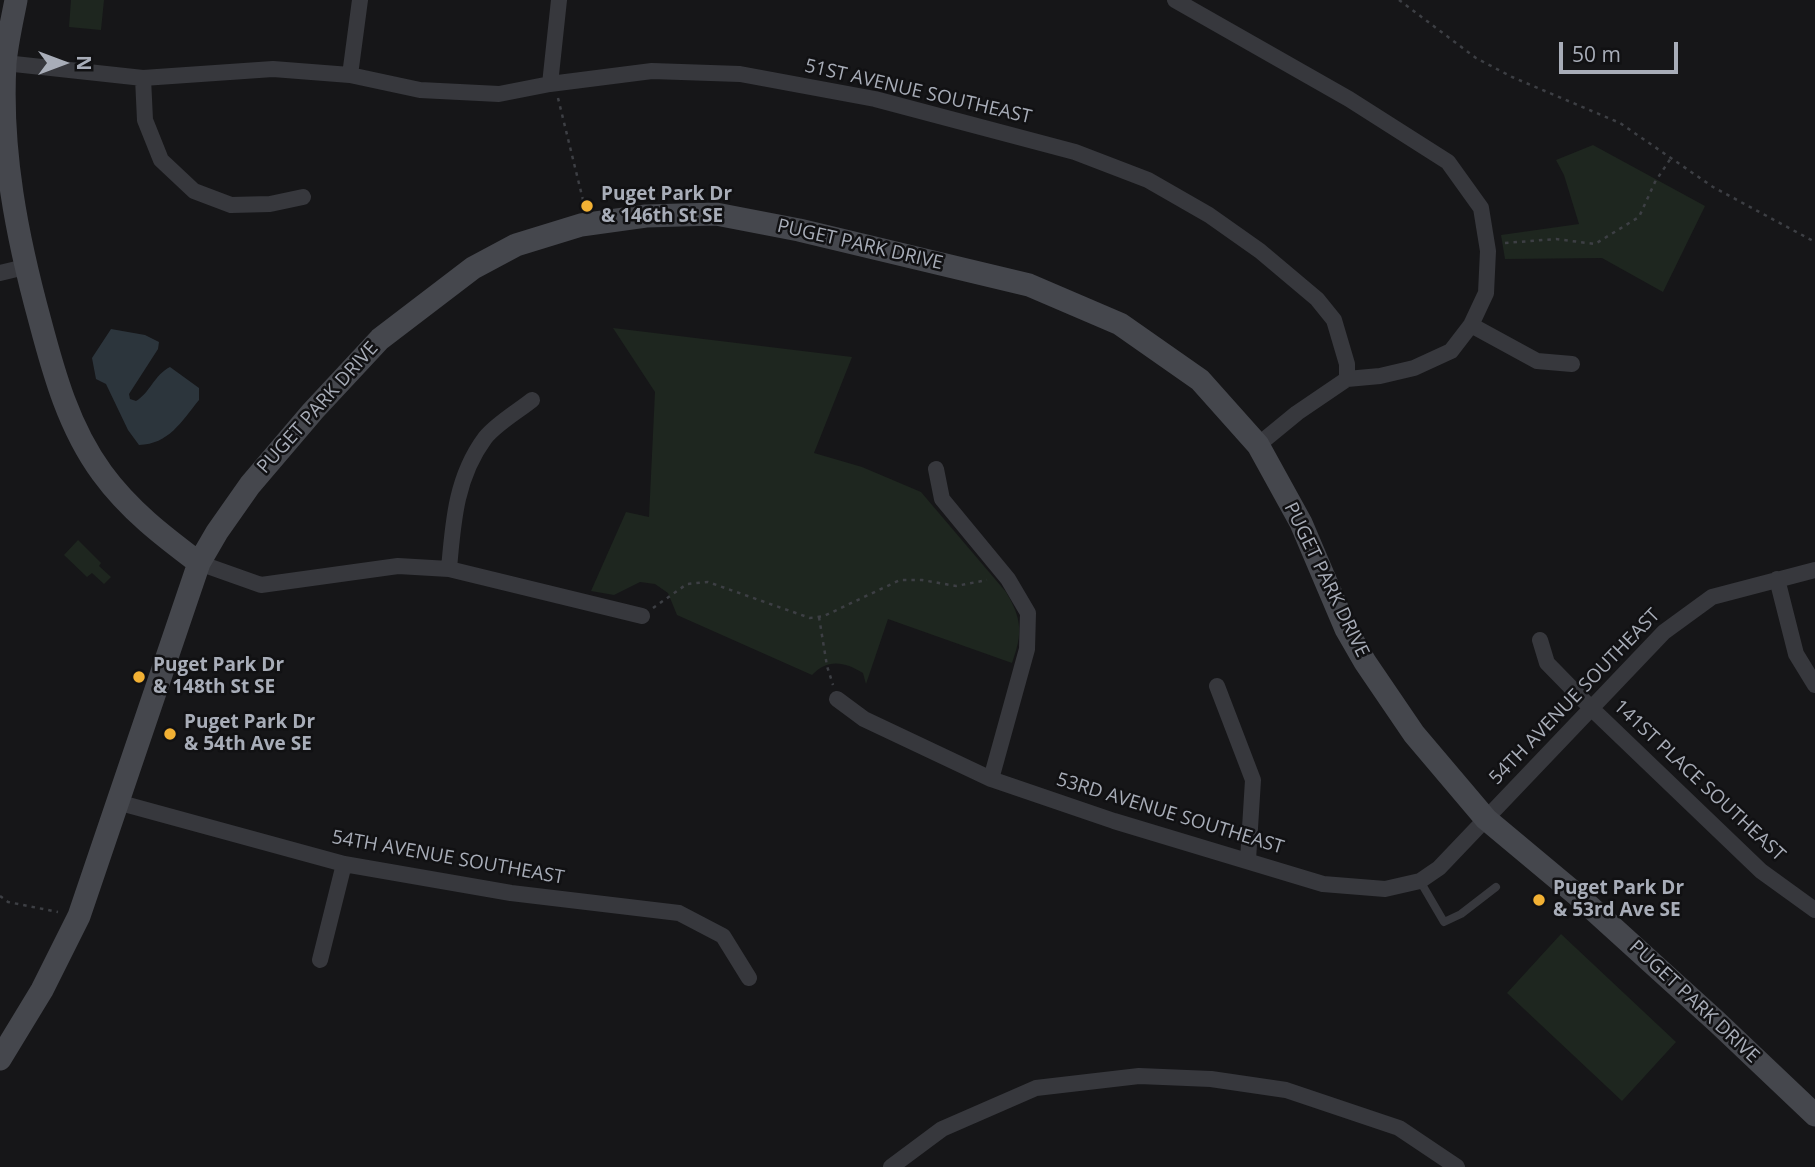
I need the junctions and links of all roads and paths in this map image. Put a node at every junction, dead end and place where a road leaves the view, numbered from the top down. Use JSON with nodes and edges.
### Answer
{"nodes":[{"id":1,"x":16,"y":0,"type":"edge"},
{"id":2,"x":360,"y":0,"type":"edge"},
{"id":3,"x":559,"y":0,"type":"edge"},
{"id":4,"x":1175,"y":0,"type":"edge"},
{"id":5,"x":1399,"y":0,"type":"edge"},
{"id":6,"x":5,"y":63,"type":"junction"},
{"id":7,"x":350,"y":75,"type":"junction"},
{"id":8,"x":143,"y":78,"type":"junction"},
{"id":9,"x":552,"y":84,"type":"junction"},
{"id":10,"x":1671,"y":158,"type":"junction"},
{"id":11,"x":303,"y":197,"type":"dead end"},
{"id":12,"x":589,"y":224,"type":"junction"},
{"id":13,"x":1815,"y":242,"type":"edge"},
{"id":14,"x":1505,"y":243,"type":"dead end"},
{"id":15,"x":25,"y":267,"type":"junction"},
{"id":16,"x":0,"y":273,"type":"edge"},
{"id":17,"x":1471,"y":325,"type":"junction"},
{"id":18,"x":1572,"y":364,"type":"dead end"},
{"id":19,"x":1347,"y":379,"type":"junction"},
{"id":20,"x":532,"y":400,"type":"dead end"},
{"id":21,"x":1258,"y":445,"type":"junction"},
{"id":22,"x":936,"y":469,"type":"dead end"},
{"id":23,"x":200,"y":563,"type":"junction"},
{"id":24,"x":449,"y":569,"type":"junction"},
{"id":25,"x":1815,"y":570,"type":"edge"},
{"id":26,"x":1004,"y":574,"type":"junction"},
{"id":27,"x":1777,"y":579,"type":"junction"},
{"id":28,"x":642,"y":616,"type":"joint"},
{"id":29,"x":819,"y":617,"type":"junction"},
{"id":30,"x":1540,"y":640,"type":"dead end"},
{"id":31,"x":1815,"y":685,"type":"edge"},
{"id":32,"x":1217,"y":686,"type":"dead end"},
{"id":33,"x":837,"y":699,"type":"joint"},
{"id":34,"x":1591,"y":708,"type":"junction"},
{"id":35,"x":991,"y":779,"type":"junction"},
{"id":36,"x":117,"y":802,"type":"junction"},
{"id":37,"x":1486,"y":818,"type":"junction"},
{"id":38,"x":1248,"y":860,"type":"junction"},
{"id":39,"x":344,"y":864,"type":"junction"},
{"id":40,"x":1420,"y":881,"type":"junction"},
{"id":41,"x":1496,"y":887,"type":"dead end"},
{"id":42,"x":0,"y":896,"type":"edge"},
{"id":43,"x":8,"y":902,"type":"junction"},
{"id":44,"x":0,"y":904,"type":"edge"},
{"id":45,"x":1815,"y":910,"type":"edge"},
{"id":46,"x":79,"y":916,"type":"junction"},
{"id":47,"x":320,"y":961,"type":"dead end"},
{"id":48,"x":749,"y":978,"type":"dead end"},
{"id":49,"x":0,"y":1059,"type":"edge"},
{"id":50,"x":1815,"y":1115,"type":"edge"},
{"id":51,"x":891,"y":1167,"type":"edge"},
{"id":52,"x":1457,"y":1167,"type":"edge"}],
"edges":[{"from":1,"to":6,"type":"street"},
{"from":2,"to":7,"type":"street"},
{"from":3,"to":9,"type":"street"},
{"from":4,"to":17,"type":"street"},
{"from":5,"to":10,"type":"path"},
{"from":6,"to":8,"type":"street","name":"51ST AVENUE SOUTHEAST"},
{"from":6,"to":15,"type":"street"},
{"from":7,"to":8,"type":"street","name":"51ST AVENUE SOUTHEAST"},
{"from":7,"to":9,"type":"street","name":"51ST AVENUE SOUTHEAST"},
{"from":8,"to":11,"type":"street"},
{"from":9,"to":12,"type":"path"},
{"from":9,"to":19,"type":"street","name":"51ST AVENUE SOUTHEAST"},
{"from":10,"to":13,"type":"path"},
{"from":10,"to":14,"type":"path"},
{"from":12,"to":21,"type":"street","name":"PUGET PARK DRIVE"},
{"from":12,"to":23,"type":"street","name":"PUGET PARK DRIVE"},
{"from":15,"to":16,"type":"street"},
{"from":15,"to":23,"type":"street"},
{"from":17,"to":18,"type":"street"},
{"from":17,"to":19,"type":"street"},
{"from":19,"to":21,"type":"street"},
{"from":20,"to":24,"type":"street"},
{"from":21,"to":37,"type":"street","name":"PUGET PARK DRIVE"},
{"from":22,"to":26,"type":"street"},
{"from":23,"to":24,"type":"street"},
{"from":23,"to":36,"type":"street","name":"PUGET PARK DRIVE"},
{"from":24,"to":28,"type":"street"},
{"from":25,"to":27,"type":"street","name":"54TH AVENUE SOUTHEAST"},
{"from":26,"to":29,"type":"path"},
{"from":26,"to":35,"type":"street"},
{"from":27,"to":31,"type":"street"},
{"from":27,"to":34,"type":"street","name":"54TH AVENUE SOUTHEAST"},
{"from":28,"to":29,"type":"path"},
{"from":29,"to":33,"type":"path"},
{"from":30,"to":34,"type":"street","name":"141ST PLACE SOUTHEAST"},
{"from":32,"to":38,"type":"street"},
{"from":33,"to":35,"type":"street","name":"53RD AVENUE SOUTHEAST"},
{"from":34,"to":37,"type":"street","name":"54TH AVENUE SOUTHEAST"},
{"from":34,"to":45,"type":"street","name":"141ST PLACE SOUTHEAST"},
{"from":35,"to":38,"type":"street","name":"53RD AVENUE SOUTHEAST"},
{"from":36,"to":39,"type":"street","name":"54TH AVENUE SOUTHEAST"},
{"from":36,"to":46,"type":"street","name":"PUGET PARK DRIVE"},
{"from":37,"to":40,"type":"street","name":"53RD AVENUE SOUTHEAST"},
{"from":37,"to":50,"type":"street","name":"PUGET PARK DRIVE"},
{"from":38,"to":40,"type":"street","name":"53RD AVENUE SOUTHEAST"},
{"from":39,"to":47,"type":"street"},
{"from":39,"to":48,"type":"street","name":"54TH AVENUE SOUTHEAST"},
{"from":40,"to":41,"type":"lane"},
{"from":42,"to":43,"type":"path"},
{"from":43,"to":44,"type":"path"},
{"from":43,"to":46,"type":"path"},
{"from":46,"to":49,"type":"street","name":"PUGET PARK DRIVE"},
{"from":51,"to":52,"type":"street"}]}
